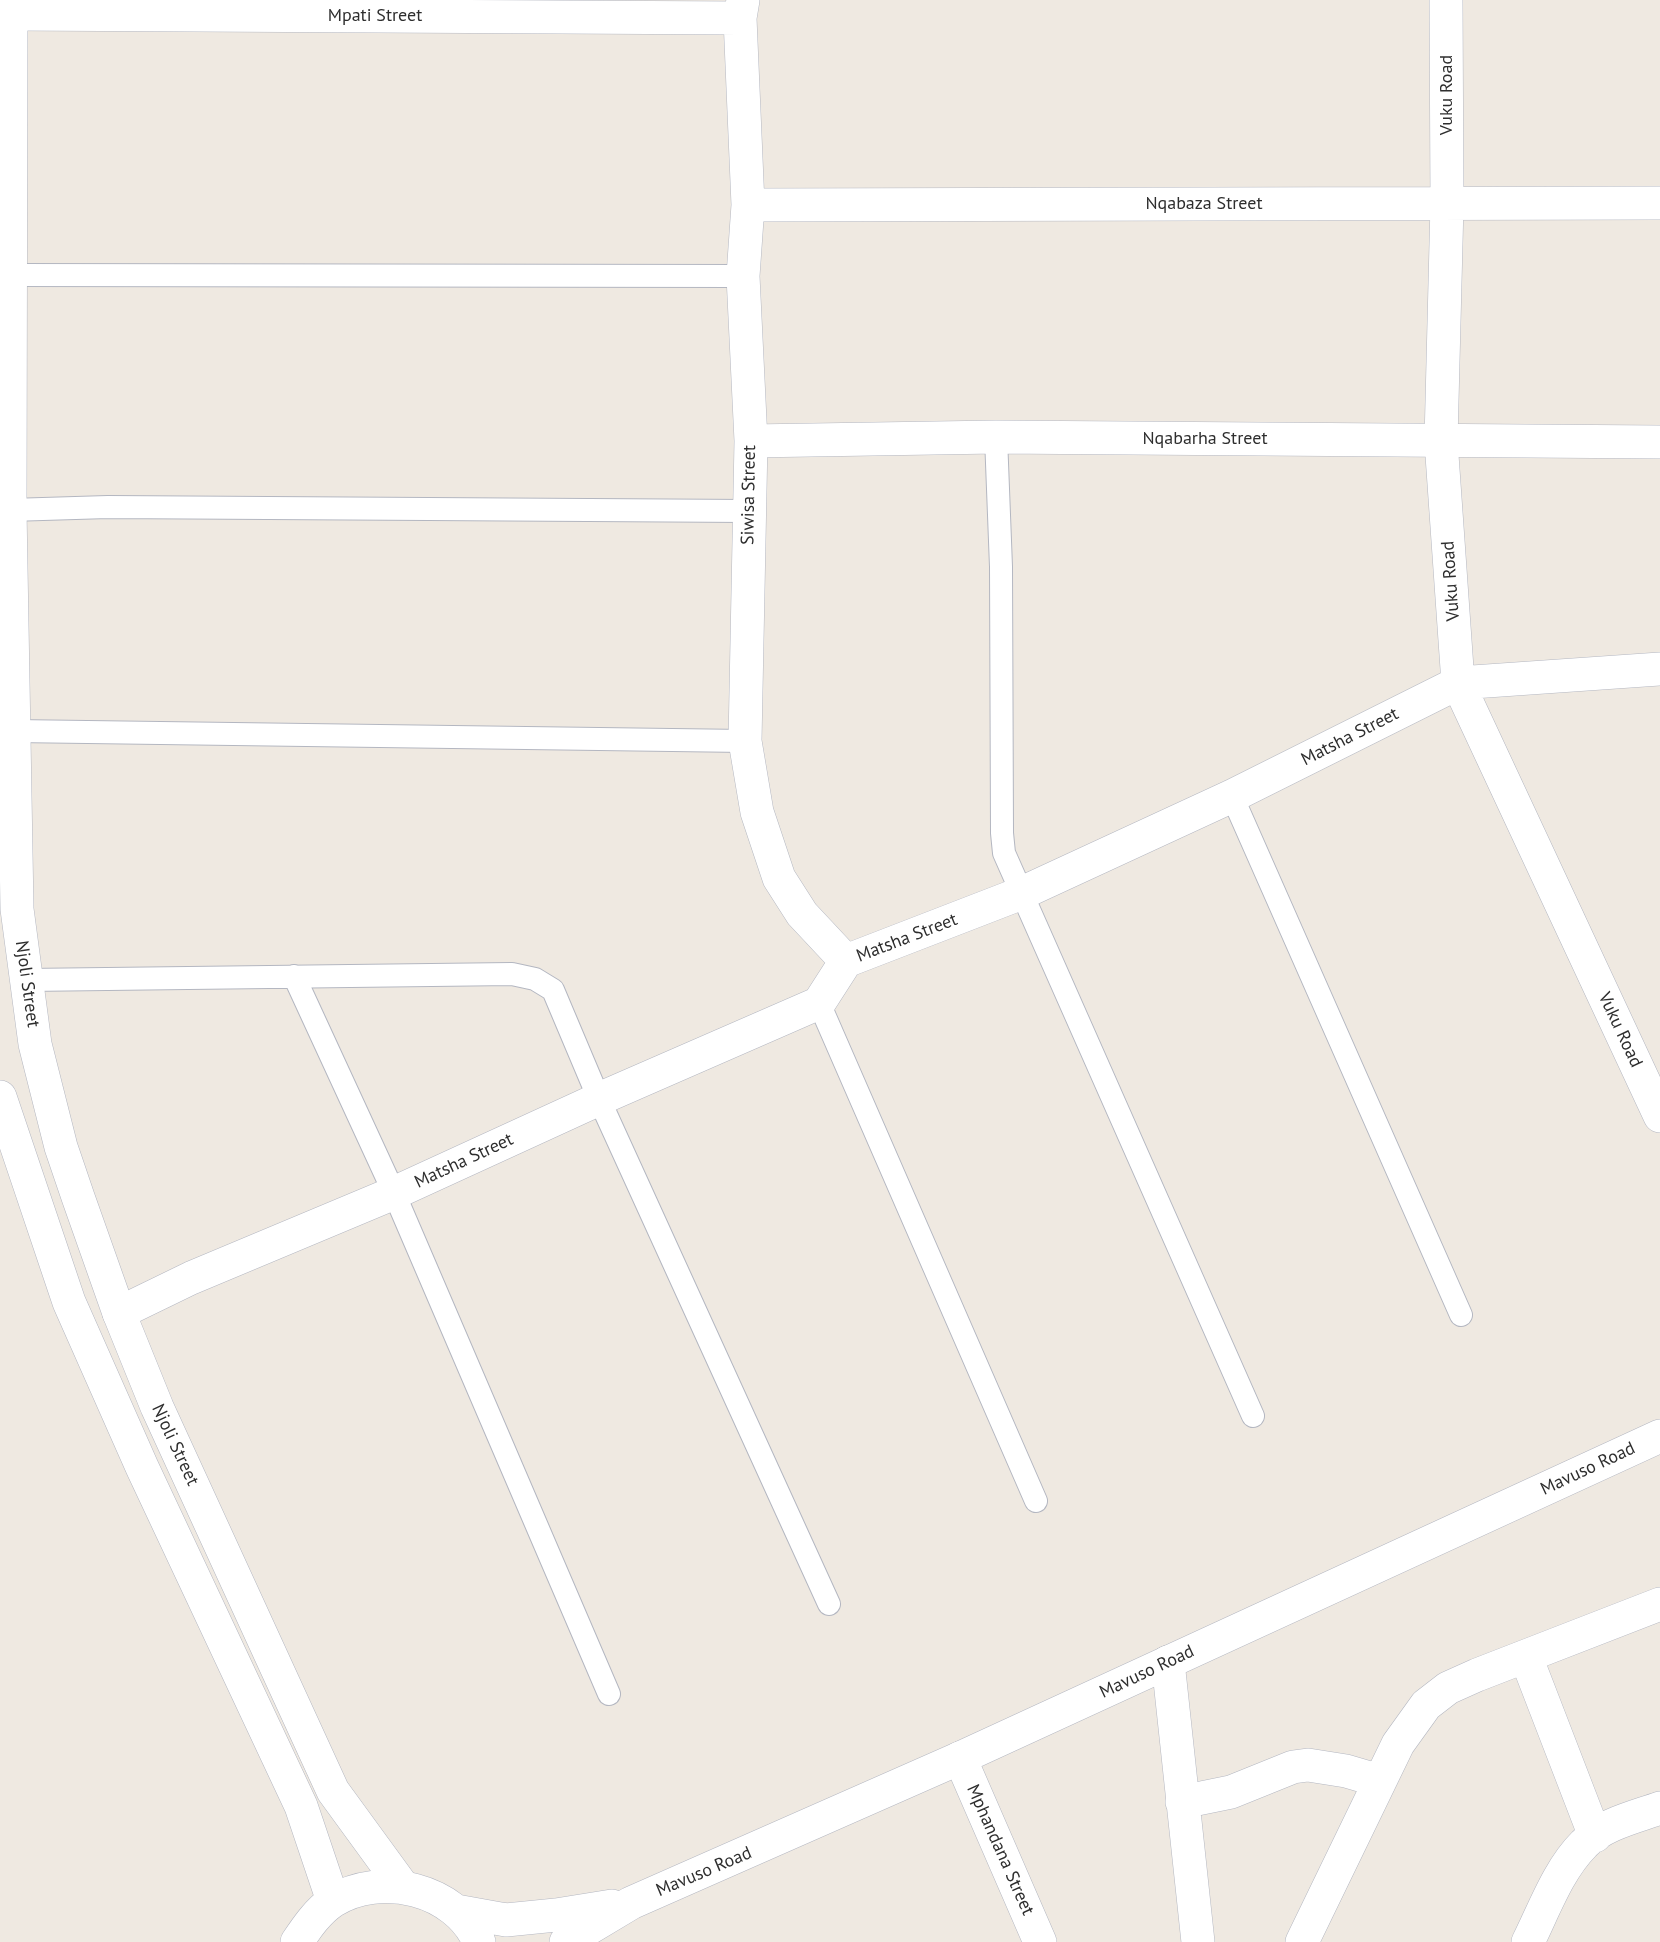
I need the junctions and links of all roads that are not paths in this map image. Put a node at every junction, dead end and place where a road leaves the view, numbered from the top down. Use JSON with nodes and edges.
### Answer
{"nodes":[{"id":1,"x":1446,"y":0,"type":"edge"},
{"id":2,"x":11,"y":7,"type":"edge"},
{"id":3,"x":741,"y":9,"type":"edge"},
{"id":4,"x":1660,"y":203,"type":"edge"},
{"id":5,"x":1447,"y":204,"type":"junction"},
{"id":6,"x":748,"y":205,"type":"junction"},
{"id":7,"x":10,"y":275,"type":"junction"},
{"id":8,"x":743,"y":276,"type":"junction"},
{"id":9,"x":996,"y":437,"type":"junction"},
{"id":10,"x":751,"y":441,"type":"junction"},
{"id":11,"x":1441,"y":441,"type":"junction"},
{"id":12,"x":1660,"y":442,"type":"edge"},
{"id":13,"x":10,"y":510,"type":"junction"},
{"id":14,"x":748,"y":510,"type":"junction"},
{"id":15,"x":1660,"y":669,"type":"edge"},
{"id":16,"x":1458,"y":683,"type":"junction"},
{"id":17,"x":14,"y":731,"type":"junction"},
{"id":18,"x":745,"y":741,"type":"junction"},
{"id":19,"x":1232,"y":796,"type":"junction"},
{"id":20,"x":1022,"y":893,"type":"junction"},
{"id":21,"x":846,"y":962,"type":"junction"},
{"id":22,"x":294,"y":976,"type":"junction"},
{"id":23,"x":26,"y":980,"type":"junction"},
{"id":24,"x":819,"y":1003,"type":"junction"},
{"id":25,"x":0,"y":1096,"type":"edge"},
{"id":26,"x":599,"y":1099,"type":"junction"},
{"id":27,"x":1660,"y":1116,"type":"edge"},
{"id":28,"x":394,"y":1193,"type":"junction"},
{"id":29,"x":119,"y":1313,"type":"junction"},
{"id":30,"x":1461,"y":1315,"type":"dead end"},
{"id":31,"x":1253,"y":1416,"type":"dead end"},
{"id":32,"x":1660,"y":1436,"type":"edge"},
{"id":33,"x":1036,"y":1501,"type":"dead end"},
{"id":34,"x":829,"y":1604,"type":"dead end"},
{"id":35,"x":1660,"y":1604,"type":"edge"},
{"id":36,"x":1526,"y":1657,"type":"junction"},
{"id":37,"x":1168,"y":1662,"type":"junction"},
{"id":38,"x":609,"y":1694,"type":"dead end"},
{"id":39,"x":960,"y":1758,"type":"junction"},
{"id":40,"x":1380,"y":1780,"type":"junction"},
{"id":41,"x":1182,"y":1802,"type":"junction"},
{"id":42,"x":1660,"y":1808,"type":"edge"},
{"id":43,"x":1595,"y":1836,"type":"junction"},
{"id":44,"x":403,"y":1887,"type":"junction"},
{"id":45,"x":333,"y":1901,"type":"junction"},
{"id":46,"x":631,"y":1903,"type":"junction"},
{"id":47,"x":456,"y":1911,"type":"junction"},
{"id":48,"x":297,"y":1942,"type":"edge"},
{"id":49,"x":479,"y":1942,"type":"edge"},
{"id":50,"x":566,"y":1942,"type":"edge"},
{"id":51,"x":1040,"y":1942,"type":"edge"},
{"id":52,"x":1198,"y":1942,"type":"edge"},
{"id":53,"x":1302,"y":1942,"type":"edge"},
{"id":54,"x":1528,"y":1942,"type":"edge"}],
"edges":[{"from":1,"to":5,"type":"street","name":"Vuku Road"},
{"from":2,"to":3,"type":"street","name":"Mpati Street"},
{"from":2,"to":7,"type":"street","name":"Njoli Street"},
{"from":3,"to":6,"type":"street","name":"Siwisa Street"},
{"from":4,"to":5,"type":"street","name":"Nqabaza Street"},
{"from":5,"to":6,"type":"street","name":"Nqabaza Street"},
{"from":5,"to":11,"type":"street","name":"Vuku Road"},
{"from":6,"to":8,"type":"street","name":"Siwisa Street"},
{"from":7,"to":8,"type":"lane"},
{"from":7,"to":13,"type":"street","name":"Njoli Street"},
{"from":8,"to":10,"type":"street","name":"Siwisa Street"},
{"from":9,"to":10,"type":"street","name":"Nqabarha Street"},
{"from":9,"to":11,"type":"street","name":"Nqabarha Street"},
{"from":9,"to":20,"type":"lane"},
{"from":10,"to":14,"type":"street","name":"Siwisa Street"},
{"from":11,"to":12,"type":"street","name":"Nqabarha Street"},
{"from":11,"to":16,"type":"street","name":"Vuku Road"},
{"from":13,"to":14,"type":"lane"},
{"from":13,"to":17,"type":"street","name":"Njoli Street"},
{"from":14,"to":18,"type":"street","name":"Siwisa Street"},
{"from":15,"to":16,"type":"street","name":"Matsha Street"},
{"from":16,"to":19,"type":"street","name":"Matsha Street"},
{"from":16,"to":27,"type":"street","name":"Vuku Road"},
{"from":17,"to":18,"type":"lane"},
{"from":17,"to":23,"type":"street","name":"Njoli Street"},
{"from":18,"to":21,"type":"street","name":"Siwisa Street"},
{"from":19,"to":20,"type":"street","name":"Matsha Street"},
{"from":19,"to":30,"type":"lane"},
{"from":20,"to":21,"type":"street","name":"Matsha Street"},
{"from":20,"to":31,"type":"lane"},
{"from":21,"to":24,"type":"street","name":"Matsha Street"},
{"from":22,"to":23,"type":"lane"},
{"from":22,"to":26,"type":"lane"},
{"from":22,"to":28,"type":"lane"},
{"from":23,"to":29,"type":"street","name":"Njoli Street"},
{"from":24,"to":26,"type":"street","name":"Matsha Street"},
{"from":24,"to":33,"type":"lane"},
{"from":25,"to":45,"type":"street"},
{"from":26,"to":28,"type":"street","name":"Matsha Street"},
{"from":26,"to":34,"type":"lane"},
{"from":28,"to":29,"type":"street","name":"Matsha Street"},
{"from":28,"to":38,"type":"lane"},
{"from":29,"to":44,"type":"street","name":"Njoli Street"},
{"from":32,"to":37,"type":"street","name":"Mavuso Road"},
{"from":35,"to":36,"type":"street"},
{"from":36,"to":40,"type":"street"},
{"from":36,"to":43,"type":"street"},
{"from":37,"to":39,"type":"street","name":"Mavuso Road"},
{"from":37,"to":41,"type":"street"},
{"from":39,"to":46,"type":"street","name":"Mavuso Road"},
{"from":39,"to":51,"type":"street","name":"Mphandana Street"},
{"from":40,"to":41,"type":"street"},
{"from":40,"to":53,"type":"street"},
{"from":41,"to":52,"type":"street"},
{"from":42,"to":43,"type":"street"},
{"from":43,"to":54,"type":"street"},
{"from":44,"to":45,"type":"street"},
{"from":44,"to":47,"type":"street"},
{"from":45,"to":48,"type":"street"},
{"from":46,"to":47,"type":"street","name":"Mavuso Road"},
{"from":46,"to":50,"type":"street","name":"Mavuso Road"},
{"from":47,"to":49,"type":"street"}]}
